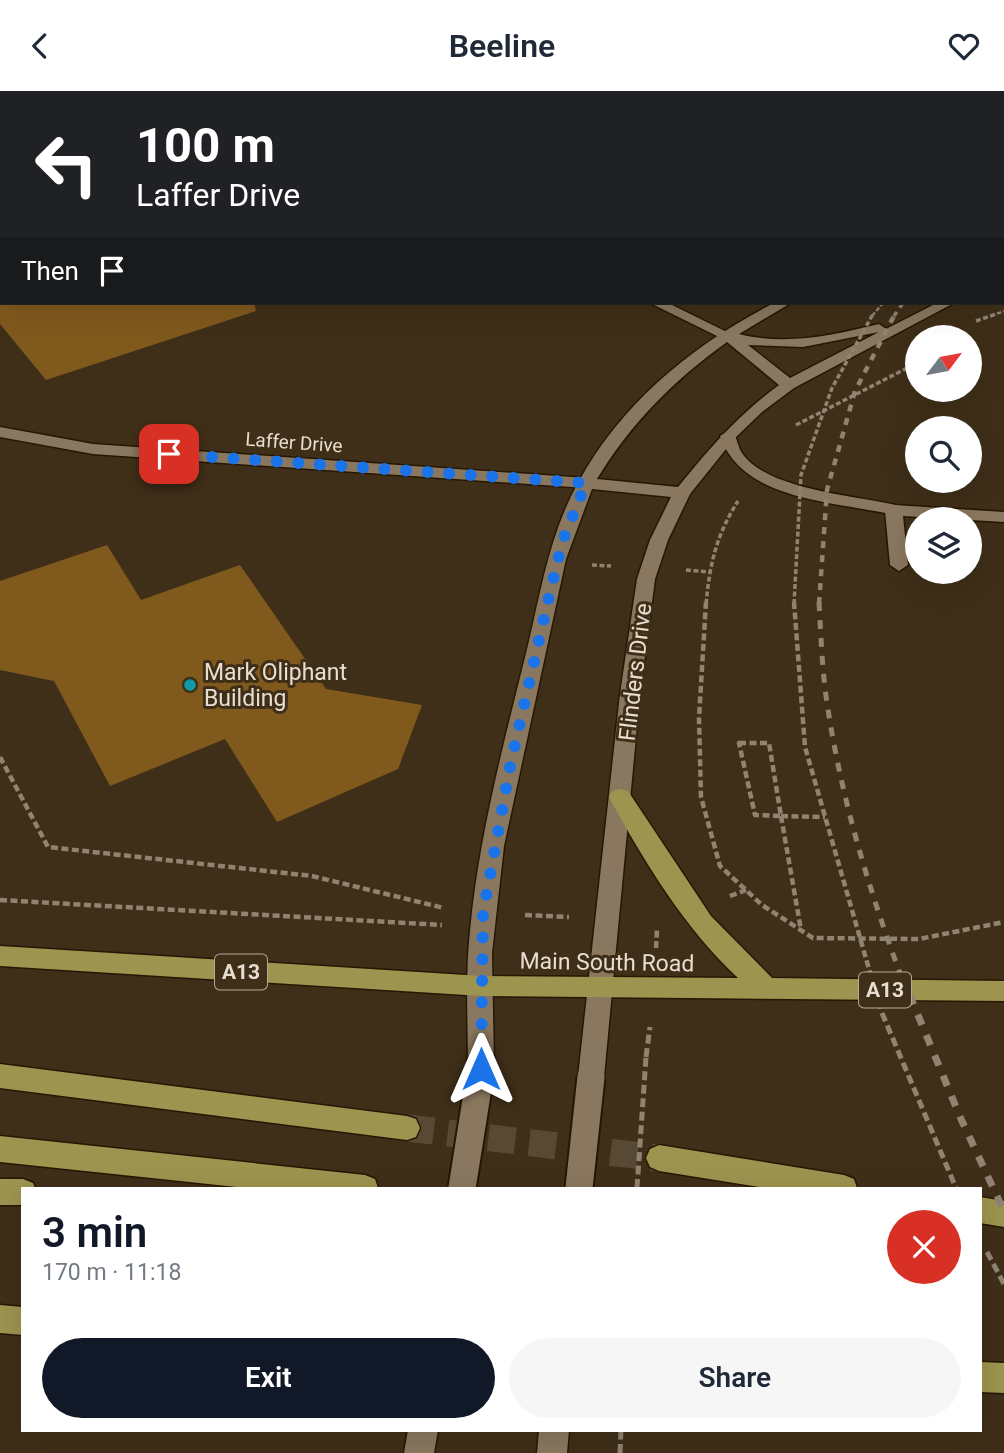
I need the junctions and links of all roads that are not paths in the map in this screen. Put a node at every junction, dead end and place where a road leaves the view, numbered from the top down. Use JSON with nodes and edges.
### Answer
{"nodes":[{"id":1,"x":661,"y":305,"type":"edge"},
{"id":2,"x":780,"y":305,"type":"edge"},
{"id":3,"x":943,"y":305,"type":"edge"},
{"id":4,"x":915,"y":319,"type":"junction"},
{"id":5,"x":726,"y":335,"type":"junction"},
{"id":6,"x":789,"y":385,"type":"junction"},
{"id":7,"x":0,"y":432,"type":"edge"},
{"id":8,"x":728,"y":436,"type":"junction"},
{"id":9,"x":586,"y":483,"type":"junction"},
{"id":10,"x":682,"y":493,"type":"junction"},
{"id":11,"x":894,"y":510,"type":"junction"},
{"id":12,"x":1004,"y":517,"type":"edge"},
{"id":13,"x":898,"y":565,"type":"dead end"},
{"id":14,"x":620,"y":797,"type":"junction"},
{"id":15,"x":0,"y":956,"type":"edge"},
{"id":16,"x":482,"y":986,"type":"junction"},
{"id":17,"x":601,"y":988,"type":"junction"},
{"id":18,"x":767,"y":989,"type":"junction"},
{"id":19,"x":1004,"y":991,"type":"edge"},
{"id":20,"x":0,"y":1076,"type":"edge"},
{"id":21,"x":407,"y":1128,"type":"tunnel mouth"},
{"id":22,"x":0,"y":1149,"type":"edge"},
{"id":23,"x":659,"y":1158,"type":"tunnel mouth"},
{"id":24,"x":356,"y":1187,"type":"edge"},
{"id":25,"x":462,"y":1187,"type":"edge"},
{"id":26,"x":579,"y":1187,"type":"edge"},
{"id":27,"x":838,"y":1187,"type":"edge"},
{"id":28,"x":0,"y":1192,"type":"edge"},
{"id":29,"x":21,"y":1192,"type":"edge"},
{"id":30,"x":982,"y":1210,"type":"edge"},
{"id":31,"x":1004,"y":1214,"type":"edge"},
{"id":32,"x":982,"y":1223,"type":"edge"},
{"id":33,"x":1004,"y":1225,"type":"edge"},
{"id":34,"x":0,"y":1319,"type":"edge"},
{"id":35,"x":21,"y":1321,"type":"edge"},
{"id":36,"x":982,"y":1377,"type":"edge"},
{"id":37,"x":1004,"y":1378,"type":"edge"},
{"id":38,"x":423,"y":1432,"type":"edge"},
{"id":39,"x":554,"y":1432,"type":"edge"},
{"id":40,"x":419,"y":1453,"type":"edge"},
{"id":41,"x":552,"y":1453,"type":"edge"}],
"edges":[{"from":1,"to":5,"type":"street"},
{"from":2,"to":5,"type":"street"},
{"from":3,"to":4,"type":"street","name":"Flinders Drive"},
{"from":4,"to":5,"type":"street"},
{"from":4,"to":6,"type":"street","name":"Flinders Drive"},
{"from":5,"to":6,"type":"street"},
{"from":5,"to":9,"type":"street"},
{"from":6,"to":8,"type":"street","name":"Flinders Drive"},
{"from":7,"to":9,"type":"street","name":"Laffer Drive"},
{"from":8,"to":10,"type":"street","name":"Flinders Drive"},
{"from":8,"to":11,"type":"street"},
{"from":9,"to":10,"type":"street","name":"Laffer Drive"},
{"from":9,"to":16,"type":"street"},
{"from":10,"to":14,"type":"street","name":"Flinders Drive"},
{"from":11,"to":12,"type":"street"},
{"from":11,"to":13,"type":"street"},
{"from":14,"to":17,"type":"street","name":"Flinders Drive"},
{"from":14,"to":18,"type":"highway"},
{"from":15,"to":16,"type":"highway","name":"Main South Road","number":"A13"},
{"from":16,"to":17,"type":"highway","name":"Main South Road","number":"A13"},
{"from":16,"to":25,"type":"street","bridge":true},
{"from":17,"to":18,"type":"highway","name":"Main South Road","number":"A13"},
{"from":17,"to":26,"type":"street","name":"Flinders Drive","bridge":true},
{"from":18,"to":19,"type":"highway","name":"Main South Road","number":"A13"},
{"from":20,"to":21,"type":"highway"},
{"from":22,"to":24,"type":"highway"},
{"from":23,"to":27,"type":"highway"},
{"from":28,"to":29,"type":"highway"},
{"from":30,"to":31,"type":"highway"},
{"from":32,"to":33,"type":"highway"},
{"from":34,"to":35,"type":"highway"},
{"from":36,"to":37,"type":"highway"},
{"from":38,"to":40,"type":"street"},
{"from":39,"to":41,"type":"street"}]}
